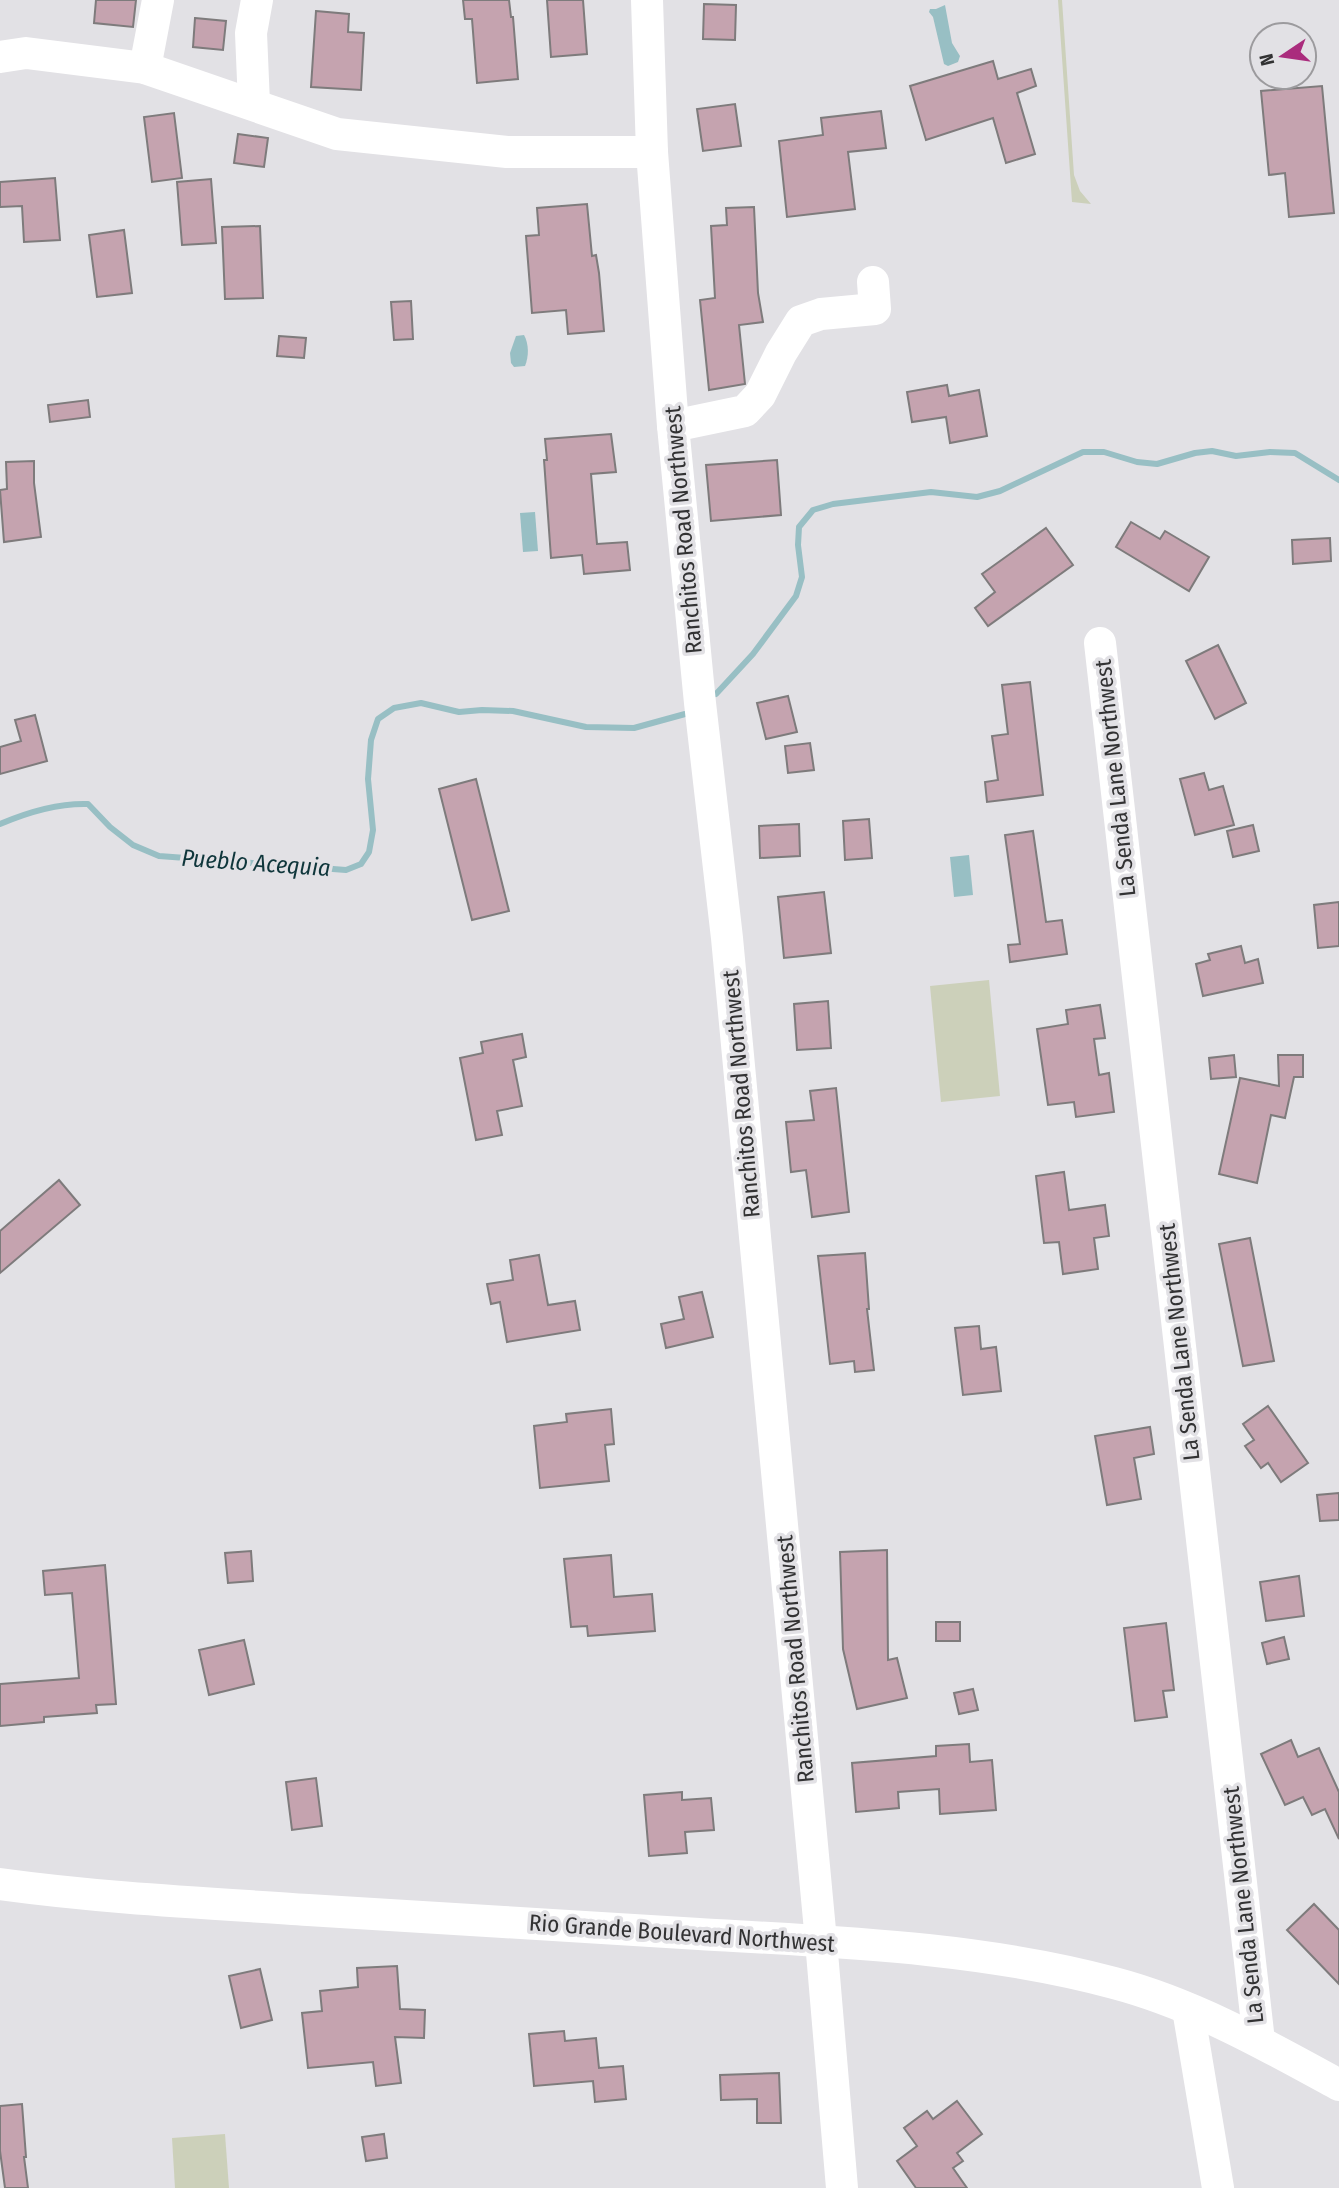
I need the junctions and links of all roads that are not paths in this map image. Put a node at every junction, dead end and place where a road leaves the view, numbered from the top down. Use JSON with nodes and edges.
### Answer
{"nodes":[{"id":1,"x":159,"y":0,"type":"edge"},
{"id":2,"x":257,"y":0,"type":"edge"},
{"id":3,"x":647,"y":0,"type":"edge"},
{"id":4,"x":0,"y":57,"type":"edge"},
{"id":5,"x":145,"y":68,"type":"junction"},
{"id":6,"x":254,"y":104,"type":"junction"},
{"id":7,"x":652,"y":152,"type":"junction"},
{"id":8,"x":873,"y":282,"type":"dead end"},
{"id":9,"x":673,"y":426,"type":"junction"},
{"id":10,"x":1100,"y":643,"type":"dead end"},
{"id":11,"x":0,"y":1884,"type":"edge"},
{"id":12,"x":821,"y":1941,"type":"junction"},
{"id":13,"x":1188,"y":2009,"type":"junction"},
{"id":14,"x":1258,"y":2040,"type":"junction"},
{"id":15,"x":1339,"y":2085,"type":"edge"},
{"id":16,"x":842,"y":2188,"type":"edge"},
{"id":17,"x":1218,"y":2188,"type":"edge"}],
"edges":[{"from":1,"to":5,"type":"street"},
{"from":2,"to":6,"type":"street"},
{"from":3,"to":7,"type":"street","name":"Ranchitos Road Northwest"},
{"from":4,"to":5,"type":"street"},
{"from":5,"to":6,"type":"street"},
{"from":6,"to":7,"type":"street"},
{"from":7,"to":9,"type":"street","name":"Ranchitos Road Northwest"},
{"from":8,"to":9,"type":"street"},
{"from":9,"to":12,"type":"street","name":"Ranchitos Road Northwest"},
{"from":10,"to":14,"type":"street","name":"La Senda Lane Northwest"},
{"from":11,"to":12,"type":"street","name":"Rio Grande Boulevard Northwest"},
{"from":12,"to":13,"type":"street","name":"Rio Grande Boulevard Northwest"},
{"from":12,"to":16,"type":"street","name":"Ranchitos Road Northwest"},
{"from":13,"to":14,"type":"street","name":"Rio Grande Boulevard Northwest"},
{"from":13,"to":17,"type":"street"},
{"from":14,"to":15,"type":"street","name":"Rio Grande Boulevard Northwest"}]}
